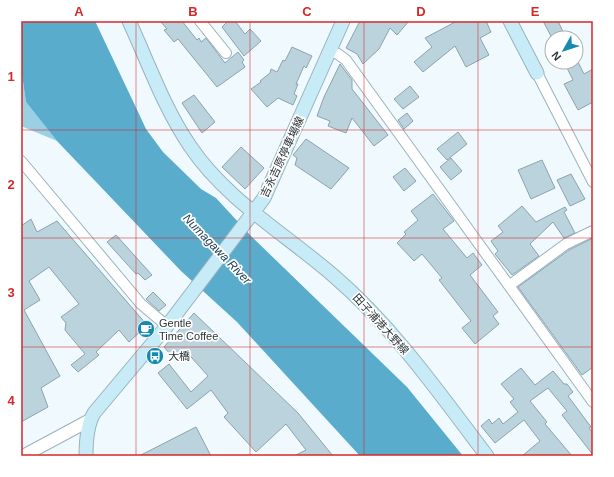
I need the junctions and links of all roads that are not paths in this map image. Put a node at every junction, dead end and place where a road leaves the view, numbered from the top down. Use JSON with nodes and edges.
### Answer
{"nodes":[{"id":1,"x":129,"y":21,"type":"edge"},
{"id":2,"x":200,"y":21,"type":"edge"},
{"id":3,"x":343,"y":21,"type":"edge"},
{"id":4,"x":510,"y":21,"type":"edge"},
{"id":5,"x":329,"y":51,"type":"junction"},
{"id":6,"x":226,"y":53,"type":"dead end"},
{"id":7,"x":537,"y":73,"type":"joint"},
{"id":8,"x":21,"y":161,"type":"edge"},
{"id":9,"x":593,"y":182,"type":"edge"},
{"id":10,"x":251,"y":217,"type":"junction"},
{"id":11,"x":593,"y":231,"type":"edge"},
{"id":12,"x":510,"y":285,"type":"junction"},
{"id":13,"x":167,"y":326,"type":"junction"},
{"id":14,"x":593,"y":402,"type":"edge"},
{"id":15,"x":90,"y":420,"type":"junction"},
{"id":16,"x":23,"y":456,"type":"edge"},
{"id":17,"x":86,"y":456,"type":"edge"},
{"id":18,"x":487,"y":456,"type":"edge"}],
"edges":[{"from":1,"to":10,"type":"main road","name":"吉永吉原停車場線"},
{"from":2,"to":6,"type":"street"},
{"from":3,"to":5,"type":"main road","name":"吉永吉原停車場線"},
{"from":4,"to":7,"type":"main road"},
{"from":5,"to":10,"type":"main road","name":"吉永吉原停車場線"},
{"from":5,"to":12,"type":"street"},
{"from":7,"to":9,"type":"street"},
{"from":8,"to":13,"type":"street"},
{"from":10,"to":13,"type":"main road"},
{"from":10,"to":18,"type":"main road","name":"田子浦港大野線"},
{"from":11,"to":12,"type":"street"},
{"from":12,"to":14,"type":"street"},
{"from":13,"to":15,"type":"main road"},
{"from":15,"to":16,"type":"street"},
{"from":15,"to":17,"type":"main road"}]}
